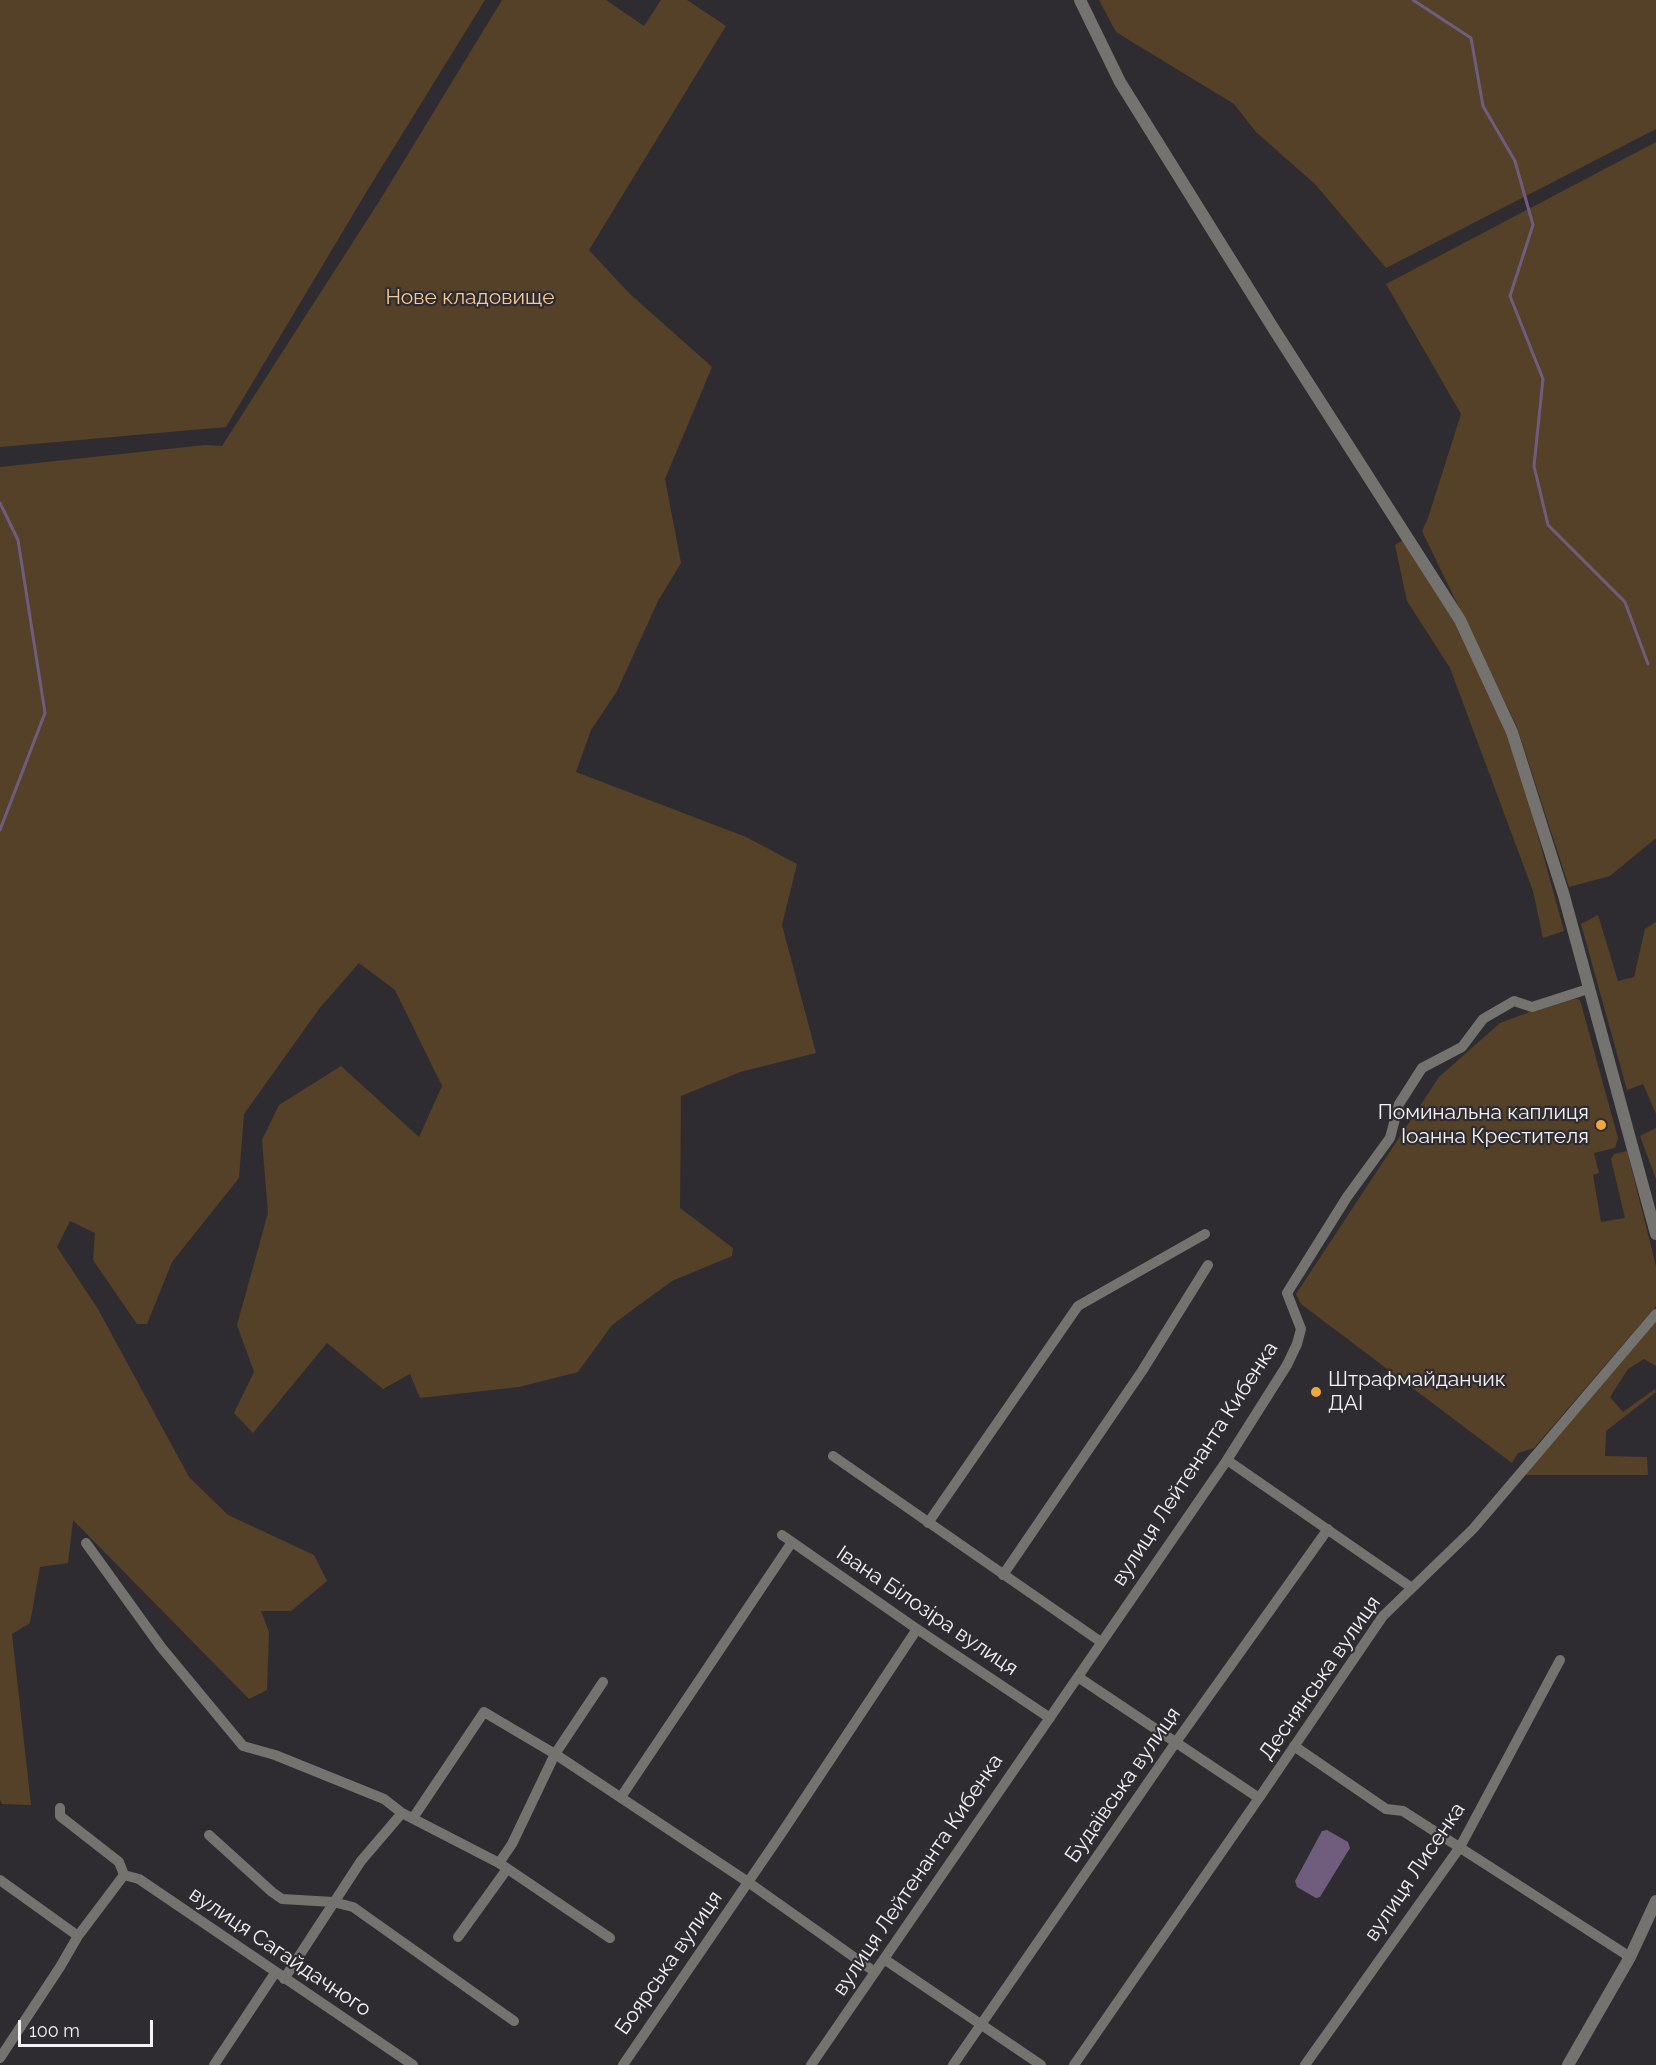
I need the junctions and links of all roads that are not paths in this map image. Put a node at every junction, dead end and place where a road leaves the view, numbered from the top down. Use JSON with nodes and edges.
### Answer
{"nodes":[{"id":1,"x":1080,"y":0,"type":"edge"},
{"id":2,"x":1588,"y":989,"type":"junction"},
{"id":3,"x":1205,"y":1234,"type":"dead end"},
{"id":4,"x":1656,"y":1234,"type":"edge"},
{"id":5,"x":1208,"y":1265,"type":"dead end"},
{"id":6,"x":1656,"y":1314,"type":"edge"},
{"id":7,"x":833,"y":1456,"type":"dead end"},
{"id":8,"x":1227,"y":1460,"type":"junction"},
{"id":9,"x":928,"y":1523,"type":"junction"},
{"id":10,"x":1328,"y":1529,"type":"junction"},
{"id":11,"x":86,"y":1543,"type":"dead end"},
{"id":12,"x":1003,"y":1575,"type":"junction"},
{"id":13,"x":1412,"y":1588,"type":"junction"},
{"id":14,"x":917,"y":1629,"type":"junction"},
{"id":15,"x":1101,"y":1642,"type":"junction"},
{"id":16,"x":1560,"y":1660,"type":"dead end"},
{"id":17,"x":1078,"y":1677,"type":"junction"},
{"id":18,"x":603,"y":1682,"type":"dead end"},
{"id":19,"x":1050,"y":1718,"type":"junction"},
{"id":20,"x":1176,"y":1742,"type":"junction"},
{"id":21,"x":1294,"y":1746,"type":"junction"},
{"id":22,"x":555,"y":1754,"type":"junction"},
{"id":23,"x":621,"y":1797,"type":"junction"},
{"id":24,"x":1259,"y":1798,"type":"junction"},
{"id":25,"x":60,"y":1808,"type":"dead end"},
{"id":26,"x":407,"y":1815,"type":"junction"},
{"id":27,"x":209,"y":1835,"type":"dead end"},
{"id":28,"x":1460,"y":1847,"type":"junction"},
{"id":29,"x":503,"y":1866,"type":"junction"},
{"id":30,"x":124,"y":1875,"type":"junction"},
{"id":31,"x":0,"y":1880,"type":"edge"},
{"id":32,"x":748,"y":1882,"type":"junction"},
{"id":33,"x":1656,"y":1901,"type":"edge"},
{"id":34,"x":333,"y":1902,"type":"junction"},
{"id":35,"x":78,"y":1936,"type":"junction"},
{"id":36,"x":458,"y":1937,"type":"dead end"},
{"id":37,"x":610,"y":1938,"type":"dead end"},
{"id":38,"x":1630,"y":1957,"type":"junction"},
{"id":39,"x":884,"y":1959,"type":"junction"},
{"id":40,"x":875,"y":1972,"type":"junction"},
{"id":41,"x":280,"y":1976,"type":"junction"},
{"id":42,"x":514,"y":2021,"type":"dead end"},
{"id":43,"x":981,"y":2024,"type":"junction"},
{"id":44,"x":0,"y":2058,"type":"edge"},
{"id":45,"x":214,"y":2065,"type":"edge"},
{"id":46,"x":413,"y":2065,"type":"edge"},
{"id":47,"x":622,"y":2065,"type":"edge"},
{"id":48,"x":811,"y":2065,"type":"edge"},
{"id":49,"x":953,"y":2065,"type":"edge"},
{"id":50,"x":1041,"y":2065,"type":"edge"},
{"id":51,"x":1074,"y":2065,"type":"edge"},
{"id":52,"x":1305,"y":2065,"type":"edge"},
{"id":53,"x":1568,"y":2065,"type":"edge"}],
"edges":[{"from":1,"to":2,"type":"street"},
{"from":2,"to":4,"type":"street"},
{"from":2,"to":8,"type":"street","name":"вулиця Лейтенанта Кибенка"},
{"from":3,"to":9,"type":"street"},
{"from":5,"to":12,"type":"street"},
{"from":6,"to":13,"type":"street","name":"Деснянська вулиця"},
{"from":7,"to":9,"type":"street"},
{"from":8,"to":10,"type":"street"},
{"from":8,"to":15,"type":"street","name":"вулиця Лейтенанта Кибенка"},
{"from":9,"to":12,"type":"street"},
{"from":10,"to":13,"type":"street"},
{"from":10,"to":20,"type":"street","name":"Будаївська вулиця"},
{"from":11,"to":26,"type":"street"},
{"from":12,"to":15,"type":"street"},
{"from":13,"to":21,"type":"street","name":"Деснянська вулиця"},
{"from":14,"to":19,"type":"street","name":"Івана Білозіра вулиця"},
{"from":14,"to":23,"type":"street","name":"Івана Білозіра вулиця"},
{"from":14,"to":32,"type":"street","name":"Боярська вулиця"},
{"from":15,"to":17,"type":"street","name":"вулиця Лейтенанта Кибенка"},
{"from":16,"to":28,"type":"street","name":"вулиця Лисенка"},
{"from":17,"to":19,"type":"street","name":"вулиця Лейтенанта Кибенка"},
{"from":17,"to":20,"type":"street"},
{"from":18,"to":22,"type":"street"},
{"from":19,"to":39,"type":"street","name":"вулиця Лейтенанта Кибенка"},
{"from":20,"to":24,"type":"street"},
{"from":20,"to":43,"type":"street","name":"Будаївська вулиця"},
{"from":21,"to":24,"type":"street","name":"Деснянська вулиця"},
{"from":21,"to":28,"type":"street"},
{"from":22,"to":23,"type":"street"},
{"from":22,"to":26,"type":"street"},
{"from":22,"to":29,"type":"street"},
{"from":23,"to":32,"type":"street"},
{"from":24,"to":51,"type":"street","name":"Деснянська вулиця"},
{"from":25,"to":30,"type":"street"},
{"from":26,"to":29,"type":"street"},
{"from":26,"to":34,"type":"street"},
{"from":27,"to":34,"type":"street"},
{"from":28,"to":38,"type":"street"},
{"from":28,"to":52,"type":"street","name":"вулиця Лисенка"},
{"from":29,"to":36,"type":"street"},
{"from":29,"to":37,"type":"street"},
{"from":30,"to":35,"type":"street"},
{"from":30,"to":41,"type":"street","name":"вулиця Сагайдачного"},
{"from":31,"to":35,"type":"street"},
{"from":32,"to":40,"type":"street"},
{"from":32,"to":47,"type":"street","name":"Боярська вулиця"},
{"from":33,"to":38,"type":"street"},
{"from":34,"to":41,"type":"street"},
{"from":34,"to":42,"type":"street"},
{"from":35,"to":44,"type":"street"},
{"from":38,"to":53,"type":"street"},
{"from":39,"to":40,"type":"street","name":"вулиця Лейтенанта Кибенка"},
{"from":39,"to":43,"type":"street"},
{"from":40,"to":48,"type":"street","name":"вулиця Лейтенанта Кибенка"},
{"from":41,"to":45,"type":"street"},
{"from":41,"to":46,"type":"street","name":"вулиця Сагайдачного"},
{"from":43,"to":49,"type":"street","name":"Будаївська вулиця"},
{"from":43,"to":50,"type":"street"}]}
